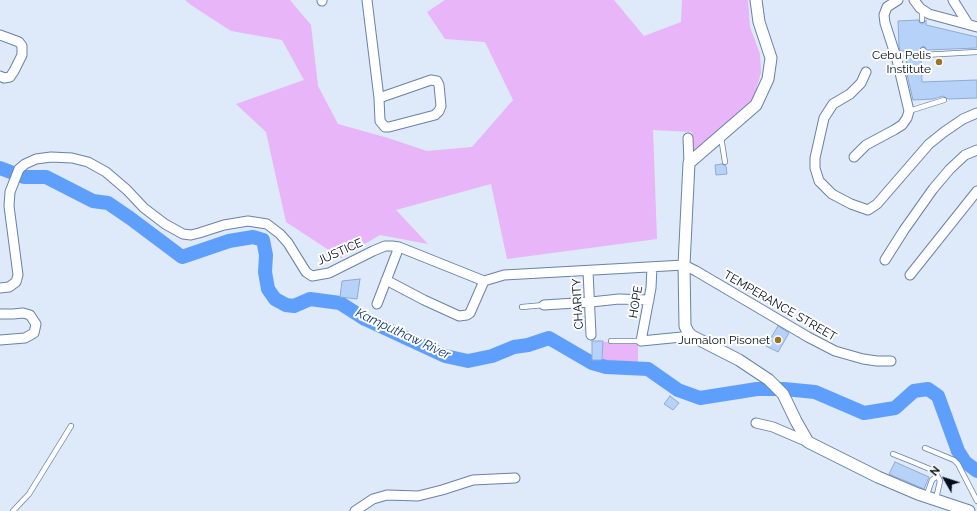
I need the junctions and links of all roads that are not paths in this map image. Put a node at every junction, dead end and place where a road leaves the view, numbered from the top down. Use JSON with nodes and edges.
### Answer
{"nodes":[{"id":1,"x":368,"y":0,"type":"edge"},
{"id":2,"x":756,"y":0,"type":"edge"},
{"id":3,"x":898,"y":0,"type":"edge"},
{"id":4,"x":914,"y":0,"type":"edge"},
{"id":5,"x":953,"y":0,"type":"edge"},
{"id":6,"x":884,"y":4,"type":"edge"},
{"id":7,"x":922,"y":9,"type":"junction"},
{"id":8,"x":922,"y":20,"type":"dead end"},
{"id":9,"x":972,"y":26,"type":"edge"},
{"id":10,"x":0,"y":35,"type":"edge"},
{"id":11,"x":923,"y":50,"type":"dead end"},
{"id":12,"x":977,"y":52,"type":"edge"},
{"id":13,"x":866,"y":72,"type":"dead end"},
{"id":14,"x":0,"y":76,"type":"edge"},
{"id":15,"x":379,"y":98,"type":"junction"},
{"id":16,"x":944,"y":100,"type":"dead end"},
{"id":17,"x":909,"y":111,"type":"junction"},
{"id":18,"x":977,"y":113,"type":"edge"},
{"id":19,"x":720,"y":135,"type":"junction"},
{"id":20,"x":688,"y":138,"type":"dead end"},
{"id":21,"x":977,"y":150,"type":"edge"},
{"id":22,"x":854,"y":157,"type":"dead end"},
{"id":23,"x":725,"y":162,"type":"dead end"},
{"id":24,"x":689,"y":163,"type":"junction"},
{"id":25,"x":977,"y":191,"type":"edge"},
{"id":26,"x":10,"y":206,"type":"junction"},
{"id":27,"x":0,"y":208,"type":"edge"},
{"id":28,"x":399,"y":247,"type":"junction"},
{"id":29,"x":885,"y":260,"type":"dead end"},
{"id":30,"x":684,"y":265,"type":"junction"},
{"id":31,"x":652,"y":267,"type":"junction"},
{"id":32,"x":588,"y":271,"type":"junction"},
{"id":33,"x":910,"y":275,"type":"dead end"},
{"id":34,"x":386,"y":280,"type":"junction"},
{"id":35,"x":484,"y":282,"type":"junction"},
{"id":36,"x":0,"y":288,"type":"edge"},
{"id":37,"x":649,"y":300,"type":"junction"},
{"id":38,"x":591,"y":302,"type":"junction"},
{"id":39,"x":377,"y":304,"type":"dead end"},
{"id":40,"x":544,"y":305,"type":"joint"},
{"id":41,"x":522,"y":307,"type":"dead end"},
{"id":42,"x":0,"y":314,"type":"edge"},
{"id":43,"x":591,"y":335,"type":"dead end"},
{"id":44,"x":692,"y":336,"type":"junction"},
{"id":45,"x":0,"y":340,"type":"edge"},
{"id":46,"x":611,"y":341,"type":"dead end"},
{"id":47,"x":641,"y":341,"type":"junction"},
{"id":48,"x":891,"y":361,"type":"dead end"},
{"id":49,"x":756,"y":423,"type":"dead end"},
{"id":50,"x":71,"y":426,"type":"dead end"},
{"id":51,"x":808,"y":442,"type":"junction"},
{"id":52,"x":925,"y":448,"type":"dead end"},
{"id":53,"x":893,"y":454,"type":"dead end"},
{"id":54,"x":936,"y":476,"type":"junction"},
{"id":55,"x":515,"y":478,"type":"dead end"},
{"id":56,"x":931,"y":499,"type":"junction"},
{"id":57,"x":977,"y":501,"type":"edge"},
{"id":58,"x":13,"y":511,"type":"edge"},
{"id":59,"x":355,"y":511,"type":"edge"},
{"id":60,"x":966,"y":511,"type":"edge"}],
"edges":[{"from":1,"to":15,"type":"street"},
{"from":2,"to":19,"type":"street"},
{"from":3,"to":6,"type":"street"},
{"from":4,"to":7,"type":"street"},
{"from":5,"to":9,"type":"street"},
{"from":6,"to":17,"type":"street"},
{"from":7,"to":8,"type":"lane"},
{"from":7,"to":9,"type":"street"},
{"from":10,"to":14,"type":"street"},
{"from":11,"to":12,"type":"lane"},
{"from":13,"to":18,"type":"street"},
{"from":15,"to":15,"type":"street"},
{"from":16,"to":17,"type":"lane"},
{"from":17,"to":22,"type":"street"},
{"from":19,"to":23,"type":"lane"},
{"from":19,"to":24,"type":"street"},
{"from":20,"to":24,"type":"street"},
{"from":21,"to":29,"type":"street"},
{"from":24,"to":30,"type":"street"},
{"from":25,"to":33,"type":"street"},
{"from":26,"to":27,"type":"street"},
{"from":26,"to":28,"type":"street","name":"JUSTICE"},
{"from":26,"to":36,"type":"street","name":"JUSTICE"},
{"from":28,"to":34,"type":"street"},
{"from":28,"to":35,"type":"street","name":"JUSTICE"},
{"from":30,"to":31,"type":"street"},
{"from":30,"to":44,"type":"street"},
{"from":30,"to":48,"type":"street","name":"TEMPERANCE STREET"},
{"from":31,"to":32,"type":"street"},
{"from":31,"to":37,"type":"street","name":"HOPE"},
{"from":32,"to":35,"type":"street"},
{"from":32,"to":38,"type":"street","name":"CHARITY"},
{"from":34,"to":35,"type":"street"},
{"from":34,"to":39,"type":"street"},
{"from":37,"to":38,"type":"street"},
{"from":37,"to":47,"type":"street","name":"HOPE"},
{"from":38,"to":40,"type":"street"},
{"from":38,"to":43,"type":"street","name":"CHARITY"},
{"from":40,"to":41,"type":"lane"},
{"from":42,"to":45,"type":"street"},
{"from":44,"to":47,"type":"street"},
{"from":44,"to":51,"type":"street"},
{"from":46,"to":47,"type":"lane"},
{"from":49,"to":51,"type":"street"},
{"from":50,"to":58,"type":"lane"},
{"from":51,"to":56,"type":"street"},
{"from":52,"to":57,"type":"lane"},
{"from":53,"to":54,"type":"lane"},
{"from":54,"to":56,"type":"lane"},
{"from":54,"to":56,"type":"lane"},
{"from":55,"to":59,"type":"street"},
{"from":56,"to":60,"type":"street"}]}
